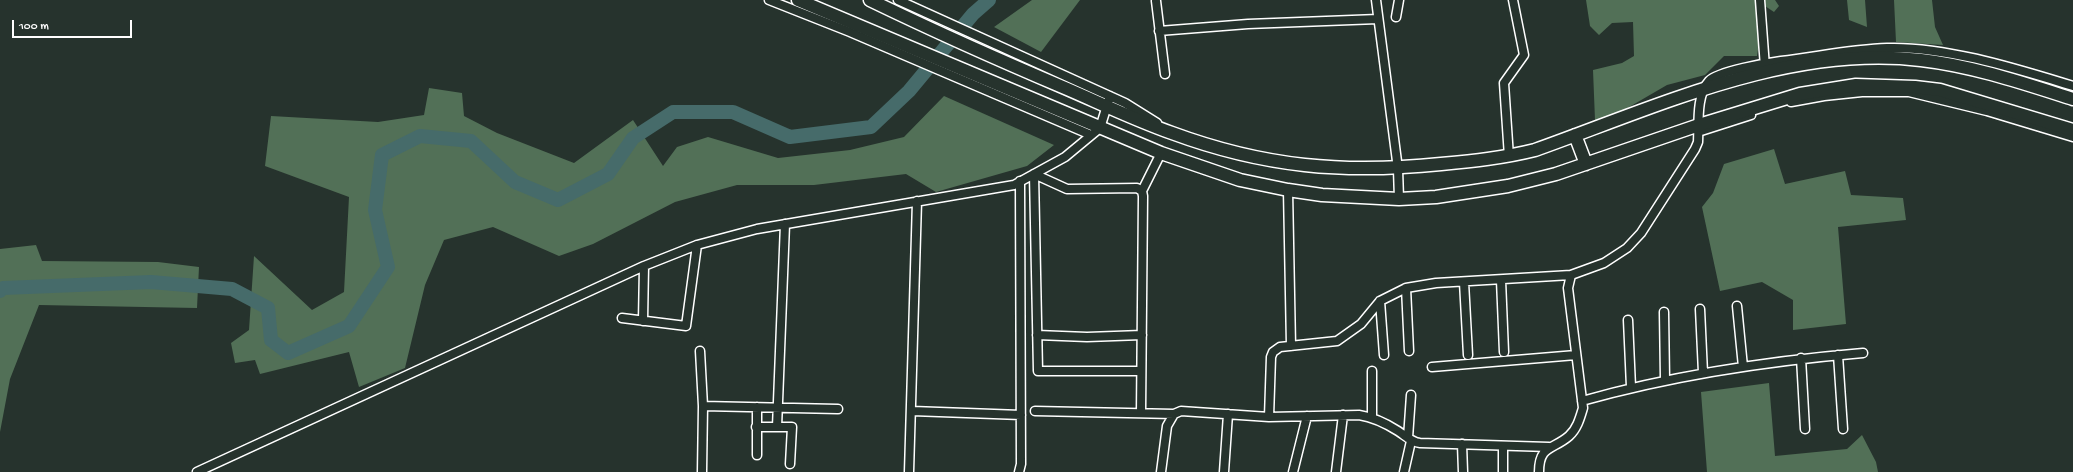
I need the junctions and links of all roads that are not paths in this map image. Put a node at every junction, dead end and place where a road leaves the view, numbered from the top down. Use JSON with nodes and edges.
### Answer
{"nodes":[{"id":1,"x":769,"y":0,"type":"edge"},
{"id":2,"x":798,"y":0,"type":"edge"},
{"id":3,"x":870,"y":0,"type":"edge"},
{"id":4,"x":898,"y":0,"type":"edge"},
{"id":5,"x":1376,"y":0,"type":"edge"},
{"id":6,"x":1400,"y":0,"type":"edge"},
{"id":7,"x":1513,"y":0,"type":"edge"},
{"id":8,"x":1760,"y":0,"type":"edge"},
{"id":9,"x":1156,"y":1,"type":"edge"},
{"id":10,"x":1396,"y":17,"type":"dead end"},
{"id":11,"x":1378,"y":18,"type":"junction"},
{"id":12,"x":1160,"y":32,"type":"junction"},
{"id":13,"x":992,"y":50,"type":"junction"},
{"id":14,"x":912,"y":53,"type":"junction"},
{"id":15,"x":1766,"y":68,"type":"junction"},
{"id":16,"x":1165,"y":74,"type":"dead end"},
{"id":17,"x":2073,"y":86,"type":"edge"},
{"id":18,"x":1702,"y":90,"type":"junction"},
{"id":19,"x":2073,"y":99,"type":"edge"},
{"id":20,"x":1109,"y":101,"type":"junction"},
{"id":21,"x":1699,"y":129,"type":"junction"},
{"id":22,"x":2073,"y":130,"type":"edge"},
{"id":23,"x":1096,"y":131,"type":"junction"},
{"id":24,"x":1575,"y":135,"type":"junction"},
{"id":25,"x":2073,"y":137,"type":"edge"},
{"id":26,"x":1161,"y":153,"type":"junction"},
{"id":27,"x":1509,"y":156,"type":"junction"},
{"id":28,"x":1586,"y":164,"type":"junction"},
{"id":29,"x":1398,"y":169,"type":"junction"},
{"id":30,"x":1034,"y":174,"type":"junction"},
{"id":31,"x":1020,"y":181,"type":"junction"},
{"id":32,"x":1288,"y":190,"type":"junction"},
{"id":33,"x":1142,"y":191,"type":"junction"},
{"id":34,"x":1399,"y":199,"type":"junction"},
{"id":35,"x":917,"y":201,"type":"junction"},
{"id":36,"x":785,"y":224,"type":"junction"},
{"id":37,"x":697,"y":245,"type":"junction"},
{"id":38,"x":644,"y":266,"type":"junction"},
{"id":39,"x":1571,"y":275,"type":"junction"},
{"id":40,"x":1501,"y":280,"type":"junction"},
{"id":41,"x":1464,"y":282,"type":"junction"},
{"id":42,"x":1406,"y":288,"type":"junction"},
{"id":43,"x":1380,"y":301,"type":"junction"},
{"id":44,"x":1737,"y":306,"type":"dead end"},
{"id":45,"x":1700,"y":309,"type":"dead end"},
{"id":46,"x":1664,"y":312,"type":"dead end"},
{"id":47,"x":622,"y":318,"type":"dead end"},
{"id":48,"x":1628,"y":320,"type":"dead end"},
{"id":49,"x":643,"y":321,"type":"junction"},
{"id":50,"x":1142,"y":335,"type":"junction"},
{"id":51,"x":1037,"y":336,"type":"junction"},
{"id":52,"x":1291,"y":346,"type":"junction"},
{"id":53,"x":700,"y":351,"type":"dead end"},
{"id":54,"x":1409,"y":351,"type":"dead end"},
{"id":55,"x":1504,"y":352,"type":"dead end"},
{"id":56,"x":1863,"y":353,"type":"dead end"},
{"id":57,"x":1384,"y":355,"type":"dead end"},
{"id":58,"x":1576,"y":355,"type":"junction"},
{"id":59,"x":1838,"y":355,"type":"junction"},
{"id":60,"x":1468,"y":356,"type":"dead end"},
{"id":61,"x":1800,"y":358,"type":"junction"},
{"id":62,"x":1432,"y":366,"type":"dead end"},
{"id":63,"x":1742,"y":367,"type":"junction"},
{"id":64,"x":1141,"y":371,"type":"junction"},
{"id":65,"x":1372,"y":371,"type":"dead end"},
{"id":66,"x":1703,"y":373,"type":"junction"},
{"id":67,"x":1665,"y":379,"type":"junction"},
{"id":68,"x":1631,"y":387,"type":"junction"},
{"id":69,"x":1411,"y":395,"type":"dead end"},
{"id":70,"x":1582,"y":401,"type":"junction"},
{"id":71,"x":703,"y":406,"type":"junction"},
{"id":72,"x":757,"y":407,"type":"junction"},
{"id":73,"x":777,"y":407,"type":"junction"},
{"id":74,"x":838,"y":409,"type":"dead end"},
{"id":75,"x":912,"y":411,"type":"junction"},
{"id":76,"x":1035,"y":411,"type":"dead end"},
{"id":77,"x":1141,"y":413,"type":"junction"},
{"id":78,"x":1174,"y":414,"type":"junction"},
{"id":79,"x":1228,"y":414,"type":"junction"},
{"id":80,"x":1021,"y":415,"type":"junction"},
{"id":81,"x":1342,"y":415,"type":"junction"},
{"id":82,"x":1307,"y":416,"type":"junction"},
{"id":83,"x":1269,"y":417,"type":"junction"},
{"id":84,"x":1372,"y":418,"type":"junction"},
{"id":85,"x":756,"y":427,"type":"junction"},
{"id":86,"x":776,"y":427,"type":"junction"},
{"id":87,"x":1805,"y":429,"type":"dead end"},
{"id":88,"x":1843,"y":429,"type":"dead end"},
{"id":89,"x":1409,"y":440,"type":"junction"},
{"id":90,"x":1462,"y":444,"type":"junction"},
{"id":91,"x":1503,"y":446,"type":"junction"},
{"id":92,"x":1549,"y":447,"type":"junction"},
{"id":93,"x":757,"y":455,"type":"dead end"},
{"id":94,"x":790,"y":464,"type":"dead end"},
{"id":95,"x":197,"y":472,"type":"edge"},
{"id":96,"x":702,"y":472,"type":"edge"},
{"id":97,"x":909,"y":472,"type":"edge"},
{"id":98,"x":1020,"y":472,"type":"edge"},
{"id":99,"x":1161,"y":472,"type":"edge"},
{"id":100,"x":1224,"y":472,"type":"edge"},
{"id":101,"x":1293,"y":472,"type":"edge"},
{"id":102,"x":1336,"y":472,"type":"edge"},
{"id":103,"x":1404,"y":472,"type":"edge"},
{"id":104,"x":1463,"y":472,"type":"edge"},
{"id":105,"x":1503,"y":472,"type":"edge"},
{"id":106,"x":1539,"y":472,"type":"edge"}],
"edges":[{"from":1,"to":14,"type":"street"},
{"from":2,"to":14,"type":"highway"},
{"from":3,"to":13,"type":"highway"},
{"from":4,"to":13,"type":"street"},
{"from":5,"to":11,"type":"street"},
{"from":6,"to":10,"type":"street"},
{"from":7,"to":27,"type":"street"},
{"from":8,"to":15,"type":"street"},
{"from":9,"to":12,"type":"street"},
{"from":11,"to":12,"type":"street"},
{"from":11,"to":29,"type":"street"},
{"from":12,"to":16,"type":"street"},
{"from":13,"to":20,"type":"highway"},
{"from":14,"to":23,"type":"highway"},
{"from":15,"to":17,"type":"street"},
{"from":15,"to":18,"type":"highway"},
{"from":15,"to":19,"type":"highway"},
{"from":18,"to":21,"type":"street"},
{"from":18,"to":24,"type":"highway"},
{"from":20,"to":23,"type":"street"},
{"from":20,"to":29,"type":"highway"},
{"from":21,"to":22,"type":"highway"},
{"from":21,"to":25,"type":"street"},
{"from":21,"to":28,"type":"highway"},
{"from":21,"to":39,"type":"street"},
{"from":23,"to":26,"type":"highway"},
{"from":23,"to":30,"type":"street"},
{"from":24,"to":27,"type":"highway"},
{"from":24,"to":28,"type":"highway"},
{"from":26,"to":32,"type":"highway"},
{"from":26,"to":33,"type":"street"},
{"from":27,"to":29,"type":"highway"},
{"from":28,"to":34,"type":"highway"},
{"from":29,"to":34,"type":"street"},
{"from":30,"to":31,"type":"street"},
{"from":30,"to":33,"type":"street"},
{"from":30,"to":51,"type":"street"},
{"from":31,"to":35,"type":"street"},
{"from":31,"to":80,"type":"street"},
{"from":32,"to":34,"type":"highway"},
{"from":32,"to":52,"type":"street"},
{"from":33,"to":50,"type":"street"},
{"from":35,"to":36,"type":"street"},
{"from":35,"to":75,"type":"street"},
{"from":36,"to":37,"type":"street"},
{"from":36,"to":73,"type":"street"},
{"from":37,"to":38,"type":"street"},
{"from":37,"to":49,"type":"street"},
{"from":38,"to":49,"type":"street"},
{"from":38,"to":95,"type":"street"},
{"from":39,"to":40,"type":"street"},
{"from":39,"to":58,"type":"street"},
{"from":40,"to":41,"type":"street"},
{"from":40,"to":55,"type":"street"},
{"from":41,"to":42,"type":"street"},
{"from":41,"to":60,"type":"street"},
{"from":42,"to":43,"type":"street"},
{"from":42,"to":54,"type":"street"},
{"from":43,"to":52,"type":"street"},
{"from":43,"to":57,"type":"street"},
{"from":44,"to":63,"type":"street"},
{"from":45,"to":66,"type":"street"},
{"from":46,"to":67,"type":"street"},
{"from":47,"to":49,"type":"street"},
{"from":48,"to":68,"type":"street"},
{"from":50,"to":51,"type":"street"},
{"from":50,"to":64,"type":"street"},
{"from":51,"to":64,"type":"street"},
{"from":52,"to":83,"type":"street"},
{"from":53,"to":71,"type":"street"},
{"from":56,"to":59,"type":"street"},
{"from":58,"to":62,"type":"street"},
{"from":58,"to":70,"type":"street"},
{"from":59,"to":61,"type":"street"},
{"from":59,"to":88,"type":"street"},
{"from":61,"to":63,"type":"street"},
{"from":61,"to":87,"type":"street"},
{"from":63,"to":66,"type":"street"},
{"from":64,"to":77,"type":"street"},
{"from":65,"to":84,"type":"street"},
{"from":66,"to":67,"type":"street"},
{"from":67,"to":68,"type":"street"},
{"from":68,"to":70,"type":"street"},
{"from":69,"to":89,"type":"street"},
{"from":70,"to":92,"type":"street"},
{"from":71,"to":72,"type":"street"},
{"from":71,"to":96,"type":"street"},
{"from":72,"to":73,"type":"street"},
{"from":72,"to":85,"type":"street"},
{"from":73,"to":74,"type":"street"},
{"from":73,"to":86,"type":"street"},
{"from":75,"to":80,"type":"street"},
{"from":75,"to":97,"type":"street"},
{"from":76,"to":77,"type":"street"},
{"from":77,"to":78,"type":"street"},
{"from":78,"to":79,"type":"street"},
{"from":78,"to":99,"type":"street"},
{"from":79,"to":83,"type":"street"},
{"from":79,"to":100,"type":"street"},
{"from":80,"to":98,"type":"street"},
{"from":81,"to":82,"type":"street"},
{"from":81,"to":84,"type":"street"},
{"from":81,"to":102,"type":"street"},
{"from":82,"to":83,"type":"street"},
{"from":82,"to":101,"type":"street"},
{"from":84,"to":89,"type":"street"},
{"from":85,"to":86,"type":"street"},
{"from":85,"to":93,"type":"street"},
{"from":86,"to":94,"type":"street"},
{"from":89,"to":90,"type":"street"},
{"from":89,"to":103,"type":"street"},
{"from":90,"to":91,"type":"street"},
{"from":90,"to":104,"type":"street"},
{"from":91,"to":92,"type":"street"},
{"from":91,"to":105,"type":"street"},
{"from":92,"to":106,"type":"street"}]}
